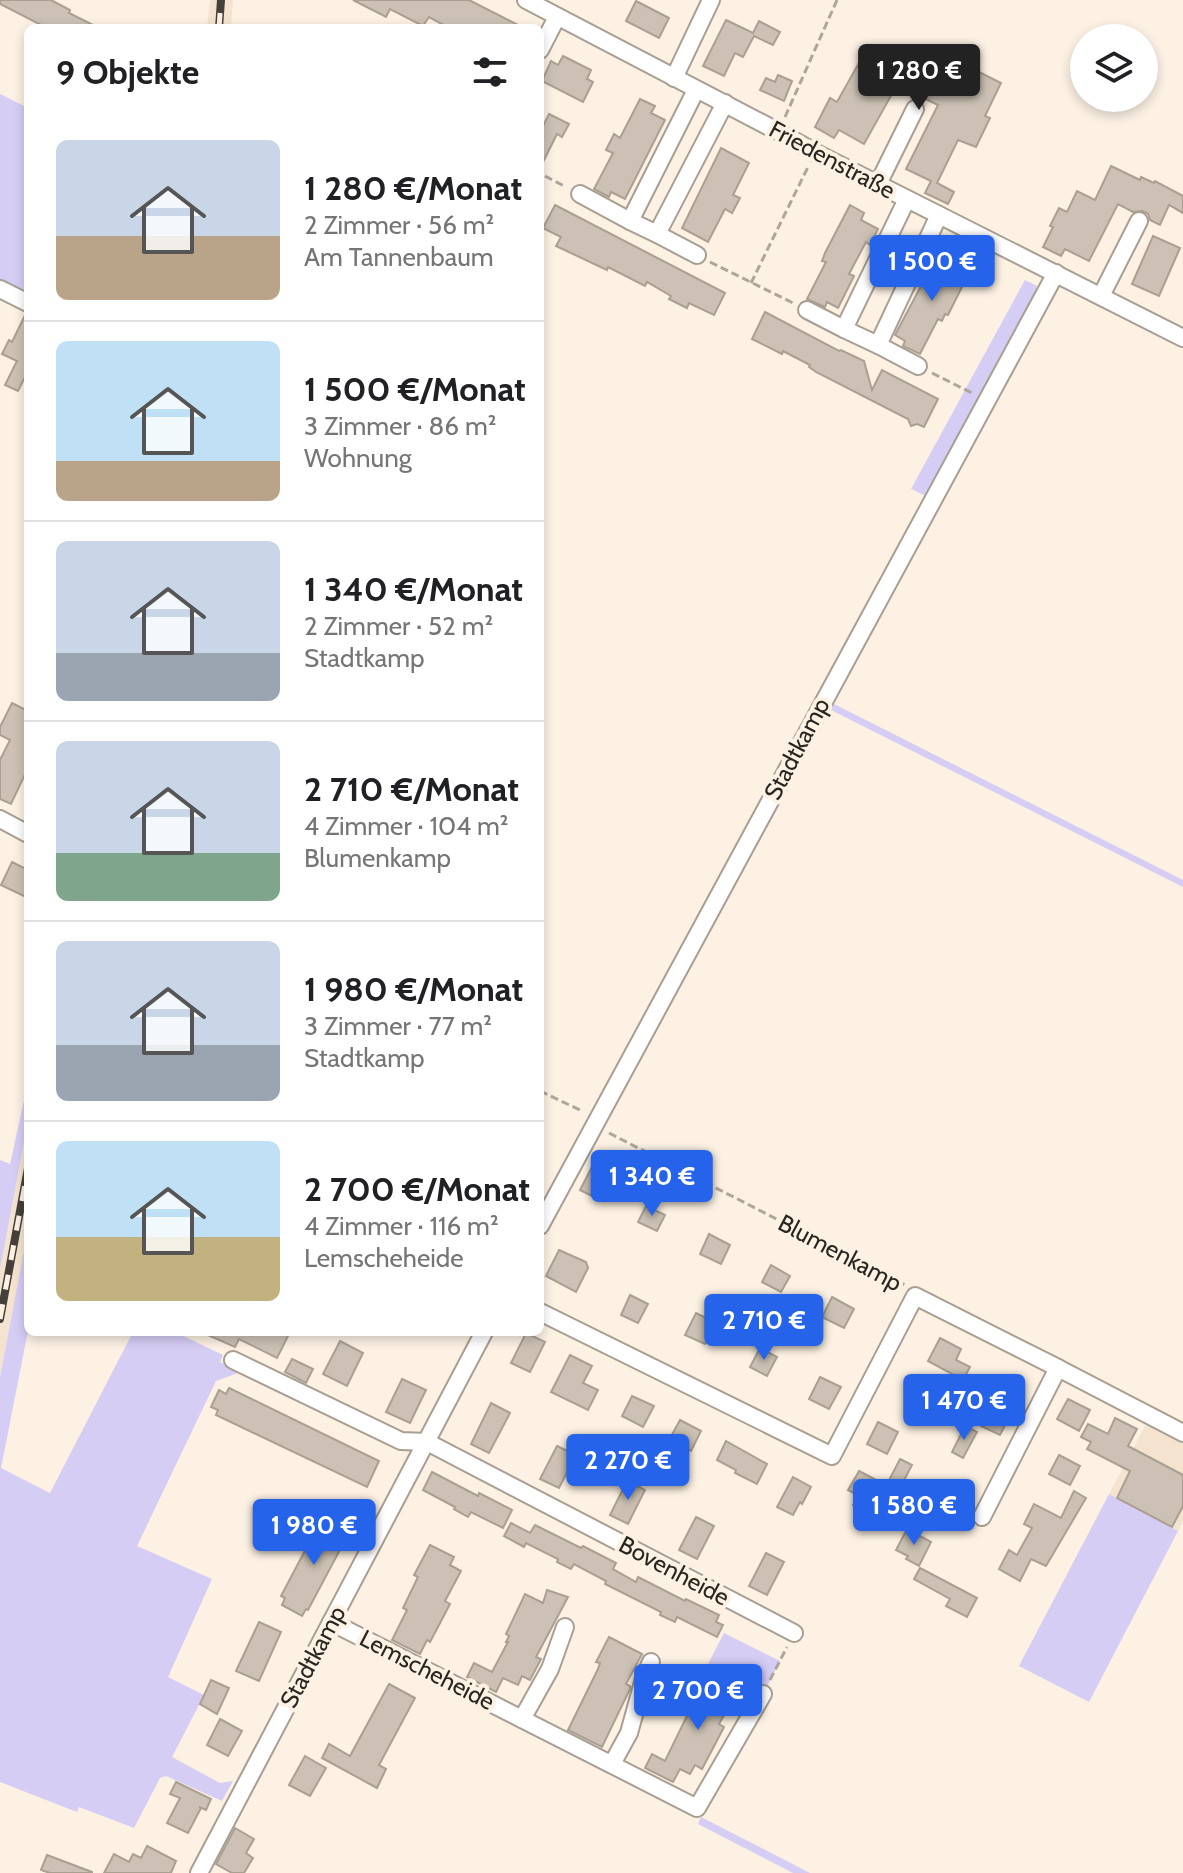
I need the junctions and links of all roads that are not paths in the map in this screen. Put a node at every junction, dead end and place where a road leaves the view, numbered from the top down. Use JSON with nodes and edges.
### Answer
{"nodes":[{"id":1,"x":526,"y":0,"type":"edge"},
{"id":2,"x":711,"y":0,"type":"edge"},
{"id":3,"x":557,"y":17,"type":"junction"},
{"id":4,"x":544,"y":42,"type":"edge"},
{"id":5,"x":674,"y":78,"type":"junction"},
{"id":6,"x":696,"y":90,"type":"junction"},
{"id":7,"x":725,"y":103,"type":"junction"},
{"id":8,"x":915,"y":109,"type":"dead end"},
{"id":9,"x":878,"y":184,"type":"junction"},
{"id":10,"x":580,"y":194,"type":"road end"},
{"id":11,"x":907,"y":199,"type":"junction"},
{"id":12,"x":939,"y":215,"type":"junction"},
{"id":13,"x":630,"y":221,"type":"junction"},
{"id":14,"x":1139,"y":221,"type":"dead end"},
{"id":15,"x":657,"y":234,"type":"junction"},
{"id":16,"x":697,"y":255,"type":"road end"},
{"id":17,"x":1056,"y":273,"type":"junction"},
{"id":18,"x":0,"y":289,"type":"edge"},
{"id":19,"x":1101,"y":296,"type":"junction"},
{"id":20,"x":24,"y":301,"type":"edge"},
{"id":21,"x":807,"y":310,"type":"road end"},
{"id":22,"x":844,"y":329,"type":"junction"},
{"id":23,"x":1183,"y":338,"type":"edge"},
{"id":24,"x":878,"y":345,"type":"junction"},
{"id":25,"x":918,"y":366,"type":"road end"},
{"id":26,"x":0,"y":819,"type":"edge"},
{"id":27,"x":24,"y":832,"type":"edge"},
{"id":28,"x":544,"y":1218,"type":"edge"},
{"id":29,"x":544,"y":1314,"type":"edge"},
{"id":30,"x":482,"y":1336,"type":"edge"},
{"id":31,"x":233,"y":1360,"type":"dead end"},
{"id":32,"x":1058,"y":1368,"type":"junction"},
{"id":33,"x":1183,"y":1433,"type":"edge"},
{"id":34,"x":427,"y":1442,"type":"junction"},
{"id":35,"x":982,"y":1517,"type":"dead end"},
{"id":36,"x":331,"y":1622,"type":"junction"},
{"id":37,"x":565,"y":1627,"type":"dead end"},
{"id":38,"x":794,"y":1633,"type":"road end"},
{"id":39,"x":651,"y":1662,"type":"dead end"},
{"id":40,"x":763,"y":1694,"type":"road end"},
{"id":41,"x":522,"y":1719,"type":"junction"},
{"id":42,"x":612,"y":1764,"type":"junction"},
{"id":43,"x":199,"y":1873,"type":"edge"}],
"edges":[{"from":1,"to":3,"type":"street","name":"Friedenstraße"},
{"from":2,"to":5,"type":"street"},
{"from":3,"to":4,"type":"street"},
{"from":3,"to":5,"type":"street","name":"Friedenstraße"},
{"from":5,"to":6,"type":"street","name":"Friedenstraße"},
{"from":6,"to":7,"type":"street","name":"Friedenstraße"},
{"from":6,"to":13,"type":"street"},
{"from":7,"to":9,"type":"street","name":"Friedenstraße"},
{"from":7,"to":15,"type":"street"},
{"from":8,"to":9,"type":"street"},
{"from":9,"to":11,"type":"street","name":"Friedenstraße"},
{"from":10,"to":13,"type":"street"},
{"from":11,"to":12,"type":"street","name":"Friedenstraße"},
{"from":11,"to":22,"type":"street"},
{"from":12,"to":17,"type":"street","name":"Friedenstraße"},
{"from":12,"to":24,"type":"street"},
{"from":13,"to":15,"type":"street"},
{"from":14,"to":19,"type":"street"},
{"from":15,"to":16,"type":"street"},
{"from":17,"to":19,"type":"street","name":"Friedenstraße"},
{"from":17,"to":28,"type":"street","name":"Stadtkamp"},
{"from":18,"to":20,"type":"street"},
{"from":19,"to":23,"type":"street","name":"Friedenstraße"},
{"from":21,"to":22,"type":"street"},
{"from":22,"to":24,"type":"street"},
{"from":24,"to":25,"type":"street"},
{"from":26,"to":27,"type":"street"},
{"from":29,"to":32,"type":"street","name":"Blumenkamp"},
{"from":30,"to":34,"type":"street","name":"Stadtkamp"},
{"from":31,"to":34,"type":"street"},
{"from":32,"to":33,"type":"street","name":"Blumenkamp"},
{"from":32,"to":35,"type":"street"},
{"from":34,"to":36,"type":"street","name":"Stadtkamp"},
{"from":34,"to":38,"type":"street","name":"Bovenheide"},
{"from":36,"to":41,"type":"street","name":"Lemscheheide"},
{"from":36,"to":43,"type":"street","name":"Stadtkamp"},
{"from":37,"to":41,"type":"street","name":"Lemscheheide"},
{"from":39,"to":42,"type":"street"},
{"from":40,"to":42,"type":"street","name":"Lemscheheide"},
{"from":41,"to":42,"type":"street","name":"Lemscheheide"}]}
